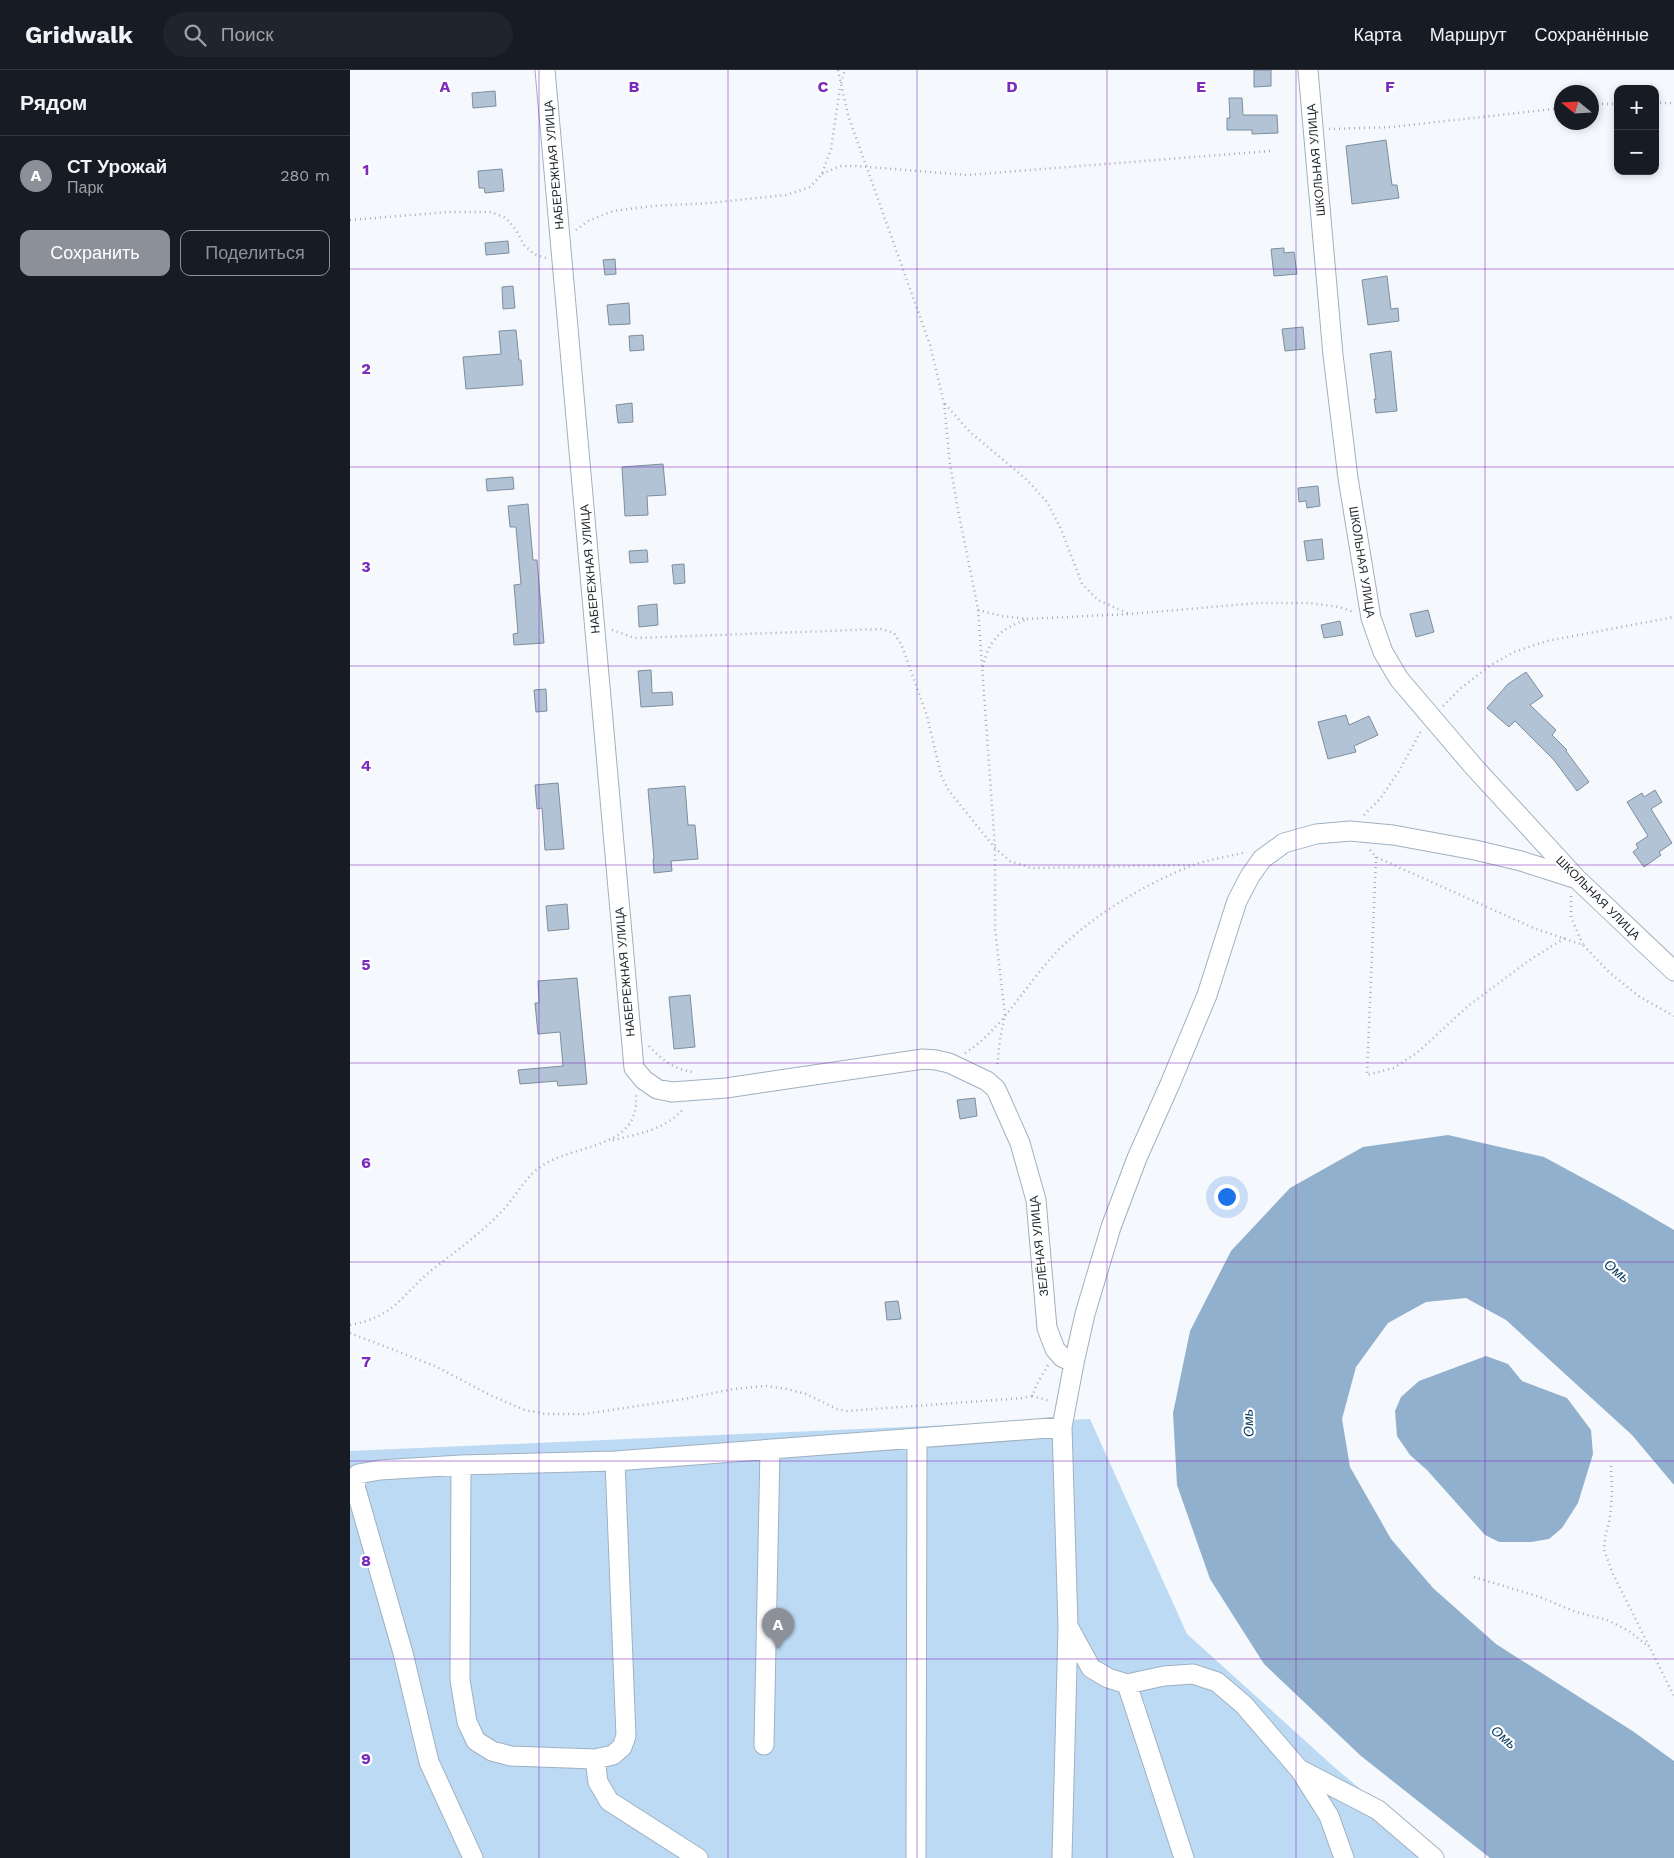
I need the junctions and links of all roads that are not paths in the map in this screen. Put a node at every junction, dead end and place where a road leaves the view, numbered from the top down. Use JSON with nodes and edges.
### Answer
{"nodes":[{"id":1,"x":546,"y":70,"type":"edge"},
{"id":2,"x":1308,"y":70,"type":"edge"},
{"id":3,"x":1577,"y":879,"type":"junction"},
{"id":4,"x":1674,"y":971,"type":"edge"},
{"id":5,"x":996,"y":1089,"type":"joint"},
{"id":6,"x":1068,"y":1360,"type":"junction"},
{"id":7,"x":1062,"y":1427,"type":"junction"},
{"id":8,"x":917,"y":1438,"type":"junction"},
{"id":9,"x":770,"y":1449,"type":"junction"},
{"id":10,"x":615,"y":1461,"type":"junction"},
{"id":11,"x":461,"y":1465,"type":"junction"},
{"id":12,"x":354,"y":1474,"type":"edge"},
{"id":13,"x":1068,"y":1626,"type":"junction"},
{"id":14,"x":1091,"y":1668,"type":"junction"},
{"id":15,"x":1067,"y":1679,"type":"junction"},
{"id":16,"x":1127,"y":1684,"type":"junction"},
{"id":17,"x":764,"y":1745,"type":"dead end"},
{"id":18,"x":594,"y":1759,"type":"junction"},
{"id":19,"x":1299,"y":1769,"type":"junction"},
{"id":20,"x":473,"y":1858,"type":"edge"},
{"id":21,"x":698,"y":1858,"type":"edge"},
{"id":22,"x":916,"y":1858,"type":"edge"},
{"id":23,"x":1062,"y":1858,"type":"edge"},
{"id":24,"x":1184,"y":1858,"type":"edge"},
{"id":25,"x":1344,"y":1858,"type":"edge"},
{"id":26,"x":1434,"y":1858,"type":"edge"}],
"edges":[{"from":1,"to":5,"type":"street","name":"НАБЕРЕЖНАЯ УЛИЦА"},
{"from":2,"to":3,"type":"street","name":"ШКОЛЬНАЯ УЛИЦА"},
{"from":3,"to":4,"type":"street","name":"ШКОЛЬНАЯ УЛИЦА"},
{"from":3,"to":6,"type":"street"},
{"from":5,"to":6,"type":"street","name":"ЗЕЛЁНАЯ УЛИЦА"},
{"from":6,"to":7,"type":"street"},
{"from":7,"to":8,"type":"street"},
{"from":7,"to":13,"type":"street"},
{"from":8,"to":9,"type":"street"},
{"from":8,"to":22,"type":"street"},
{"from":9,"to":10,"type":"street"},
{"from":9,"to":17,"type":"street"},
{"from":10,"to":11,"type":"street"},
{"from":10,"to":18,"type":"street"},
{"from":11,"to":12,"type":"street"},
{"from":11,"to":18,"type":"street"},
{"from":12,"to":20,"type":"street"},
{"from":13,"to":14,"type":"street"},
{"from":13,"to":15,"type":"street"},
{"from":14,"to":15,"type":"street"},
{"from":14,"to":16,"type":"street"},
{"from":15,"to":23,"type":"street"},
{"from":16,"to":19,"type":"street"},
{"from":16,"to":24,"type":"street"},
{"from":18,"to":21,"type":"street"},
{"from":19,"to":25,"type":"street"},
{"from":19,"to":26,"type":"street"}]}
